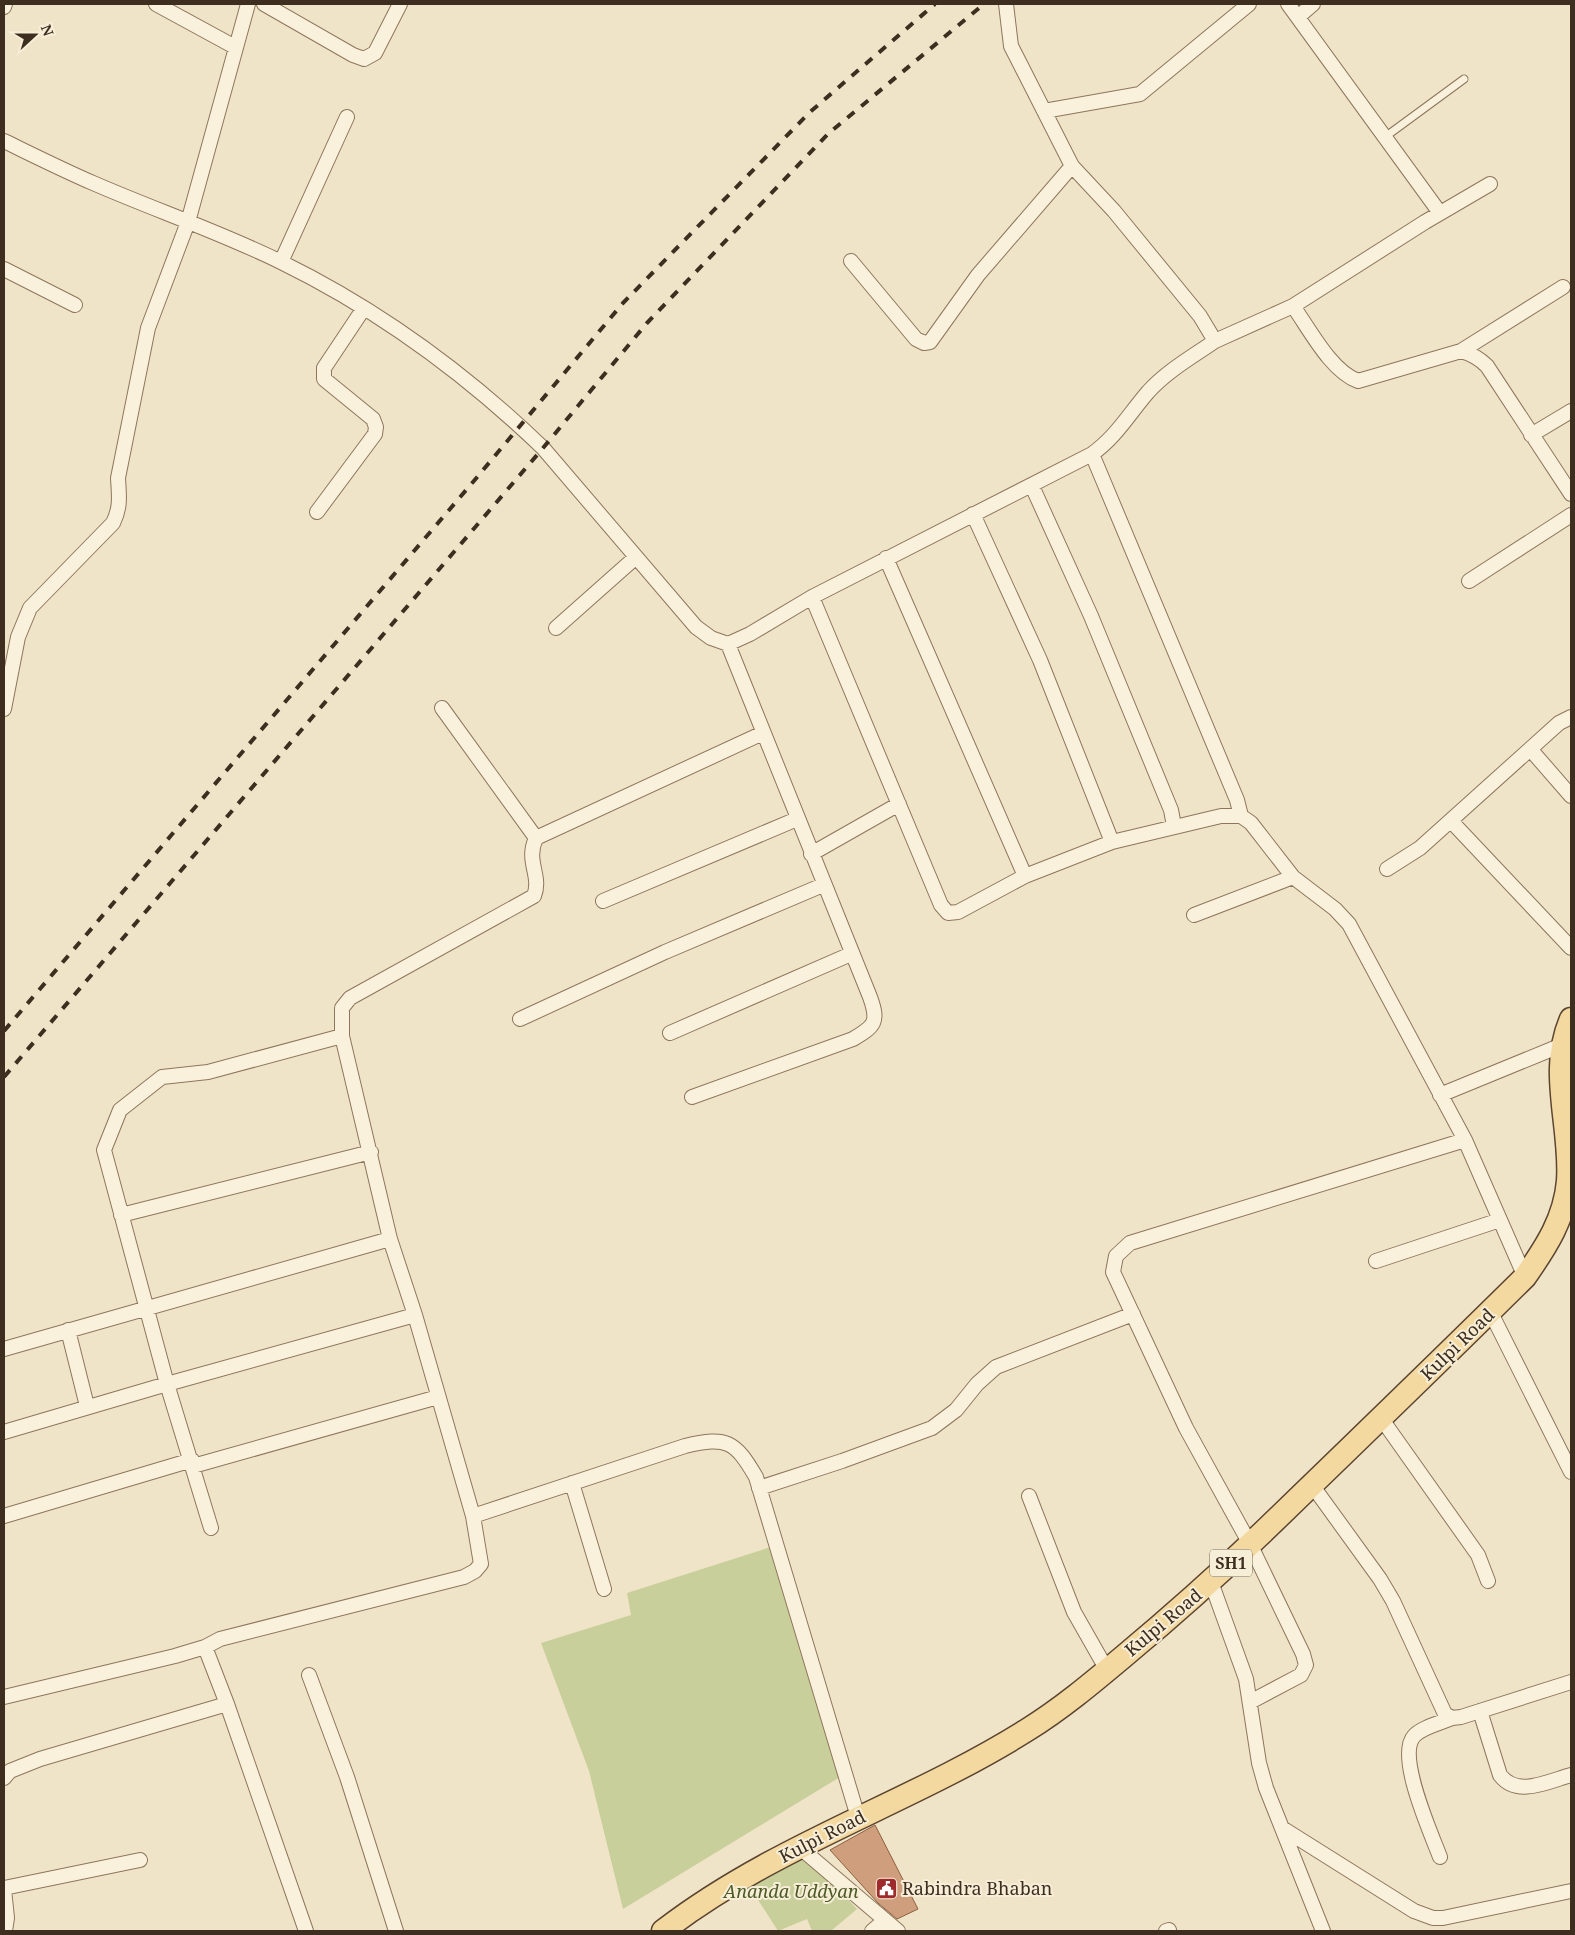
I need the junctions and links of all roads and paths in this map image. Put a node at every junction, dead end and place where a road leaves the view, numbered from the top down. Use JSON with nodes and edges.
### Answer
{"nodes":[{"id":1,"x":156,"y":4,"type":"edge"},
{"id":2,"x":248,"y":4,"type":"edge"},
{"id":3,"x":264,"y":4,"type":"edge"},
{"id":4,"x":400,"y":4,"type":"edge"},
{"id":5,"x":1006,"y":4,"type":"edge"},
{"id":6,"x":1249,"y":4,"type":"edge"},
{"id":7,"x":1288,"y":4,"type":"edge"},
{"id":8,"x":1313,"y":4,"type":"edge"},
{"id":9,"x":1298,"y":17,"type":"junction"},
{"id":10,"x":235,"y":47,"type":"junction"},
{"id":11,"x":1464,"y":79,"type":"dead end"},
{"id":12,"x":1044,"y":111,"type":"junction"},
{"id":13,"x":347,"y":117,"type":"dead end"},
{"id":14,"x":1385,"y":137,"type":"junction"},
{"id":15,"x":4,"y":140,"type":"edge"},
{"id":16,"x":1072,"y":166,"type":"junction"},
{"id":17,"x":1490,"y":184,"type":"dead end"},
{"id":18,"x":1440,"y":213,"type":"junction"},
{"id":19,"x":188,"y":222,"type":"junction"},
{"id":20,"x":852,"y":261,"type":"dead end"},
{"id":21,"x":281,"y":262,"type":"junction"},
{"id":22,"x":4,"y":269,"type":"edge"},
{"id":23,"x":1563,"y":287,"type":"dead end"},
{"id":24,"x":75,"y":305,"type":"dead end"},
{"id":25,"x":1293,"y":306,"type":"junction"},
{"id":26,"x":364,"y":308,"type":"junction"},
{"id":27,"x":1215,"y":341,"type":"junction"},
{"id":28,"x":1461,"y":351,"type":"junction"},
{"id":29,"x":1571,"y":411,"type":"edge"},
{"id":30,"x":1531,"y":436,"type":"junction"},
{"id":31,"x":1092,"y":454,"type":"junction"},
{"id":32,"x":1032,"y":486,"type":"junction"},
{"id":33,"x":1571,"y":494,"type":"edge"},
{"id":34,"x":317,"y":512,"type":"dead end"},
{"id":35,"x":972,"y":514,"type":"junction"},
{"id":36,"x":1571,"y":515,"type":"edge"},
{"id":37,"x":636,"y":558,"type":"junction"},
{"id":38,"x":886,"y":558,"type":"junction"},
{"id":39,"x":1469,"y":581,"type":"dead end"},
{"id":40,"x":812,"y":596,"type":"junction"},
{"id":41,"x":556,"y":628,"type":"dead end"},
{"id":42,"x":728,"y":644,"type":"junction"},
{"id":43,"x":442,"y":708,"type":"dead end"},
{"id":44,"x":4,"y":709,"type":"edge"},
{"id":45,"x":1571,"y":717,"type":"edge"},
{"id":46,"x":763,"y":733,"type":"junction"},
{"id":47,"x":1531,"y":750,"type":"junction"},
{"id":48,"x":1571,"y":796,"type":"edge"},
{"id":49,"x":899,"y":804,"type":"junction"},
{"id":50,"x":1241,"y":816,"type":"junction"},
{"id":51,"x":798,"y":819,"type":"junction"},
{"id":52,"x":1451,"y":821,"type":"junction"},
{"id":53,"x":1174,"y":826,"type":"junction"},
{"id":54,"x":536,"y":838,"type":"junction"},
{"id":55,"x":1112,"y":842,"type":"junction"},
{"id":56,"x":811,"y":854,"type":"junction"},
{"id":57,"x":1388,"y":869,"type":"dead end"},
{"id":58,"x":1025,"y":876,"type":"junction"},
{"id":59,"x":1293,"y":877,"type":"junction"},
{"id":60,"x":823,"y":885,"type":"junction"},
{"id":61,"x":603,"y":901,"type":"dead end"},
{"id":62,"x":1194,"y":915,"type":"dead end"},
{"id":63,"x":1571,"y":948,"type":"edge"},
{"id":64,"x":851,"y":954,"type":"junction"},
{"id":65,"x":520,"y":1020,"type":"dead end"},
{"id":66,"x":1571,"y":1020,"type":"edge"},
{"id":67,"x":670,"y":1033,"type":"dead end"},
{"id":68,"x":342,"y":1036,"type":"junction"},
{"id":69,"x":1562,"y":1046,"type":"junction"},
{"id":70,"x":1440,"y":1095,"type":"junction"},
{"id":71,"x":692,"y":1097,"type":"dead end"},
{"id":72,"x":1568,"y":1124,"type":"edge"},
{"id":73,"x":1465,"y":1140,"type":"junction"},
{"id":74,"x":371,"y":1152,"type":"junction"},
{"id":75,"x":121,"y":1215,"type":"junction"},
{"id":76,"x":1500,"y":1220,"type":"junction"},
{"id":77,"x":390,"y":1239,"type":"junction"},
{"id":78,"x":1376,"y":1261,"type":"dead end"},
{"id":79,"x":1525,"y":1277,"type":"junction"},
{"id":80,"x":146,"y":1308,"type":"junction"},
{"id":81,"x":1490,"y":1311,"type":"junction"},
{"id":82,"x":1133,"y":1314,"type":"junction"},
{"id":83,"x":415,"y":1316,"type":"junction"},
{"id":84,"x":68,"y":1330,"type":"junction"},
{"id":85,"x":4,"y":1349,"type":"edge"},
{"id":86,"x":167,"y":1384,"type":"junction"},
{"id":87,"x":438,"y":1397,"type":"junction"},
{"id":88,"x":87,"y":1406,"type":"junction"},
{"id":89,"x":1381,"y":1418,"type":"junction"},
{"id":90,"x":4,"y":1432,"type":"edge"},
{"id":91,"x":192,"y":1463,"type":"junction"},
{"id":92,"x":1571,"y":1472,"type":"edge"},
{"id":93,"x":572,"y":1483,"type":"junction"},
{"id":94,"x":1312,"y":1485,"type":"junction"},
{"id":95,"x":759,"y":1488,"type":"junction"},
{"id":96,"x":1029,"y":1496,"type":"dead end"},
{"id":97,"x":4,"y":1516,"type":"edge"},
{"id":98,"x":473,"y":1516,"type":"junction"},
{"id":99,"x":211,"y":1528,"type":"dead end"},
{"id":100,"x":1250,"y":1544,"type":"junction"},
{"id":101,"x":1488,"y":1581,"type":"dead end"},
{"id":102,"x":1211,"y":1582,"type":"junction"},
{"id":103,"x":604,"y":1589,"type":"dead end"},
{"id":104,"x":205,"y":1647,"type":"junction"},
{"id":105,"x":1107,"y":1670,"type":"junction"},
{"id":106,"x":309,"y":1675,"type":"dead end"},
{"id":107,"x":1571,"y":1682,"type":"edge"},
{"id":108,"x":4,"y":1698,"type":"edge"},
{"id":109,"x":1250,"y":1702,"type":"junction"},
{"id":110,"x":227,"y":1704,"type":"junction"},
{"id":111,"x":1480,"y":1711,"type":"junction"},
{"id":112,"x":1452,"y":1718,"type":"junction"},
{"id":113,"x":1571,"y":1775,"type":"edge"},
{"id":114,"x":4,"y":1778,"type":"edge"},
{"id":115,"x":858,"y":1817,"type":"junction"},
{"id":116,"x":1282,"y":1828,"type":"junction"},
{"id":117,"x":798,"y":1846,"type":"junction"},
{"id":118,"x":1440,"y":1857,"type":"dead end"},
{"id":119,"x":140,"y":1860,"type":"dead end"},
{"id":120,"x":4,"y":1889,"type":"edge"},
{"id":121,"x":1571,"y":1891,"type":"edge"},
{"id":122,"x":885,"y":1920,"type":"junction"},
{"id":123,"x":5,"y":1931,"type":"edge"},
{"id":124,"x":306,"y":1931,"type":"edge"},
{"id":125,"x":396,"y":1931,"type":"edge"},
{"id":126,"x":663,"y":1931,"type":"edge"},
{"id":127,"x":872,"y":1931,"type":"edge"},
{"id":128,"x":898,"y":1931,"type":"edge"},
{"id":129,"x":1323,"y":1931,"type":"edge"}],
"edges":[{"from":1,"to":10,"type":"street"},
{"from":2,"to":10,"type":"street"},
{"from":3,"to":4,"type":"street"},
{"from":5,"to":12,"type":"street"},
{"from":6,"to":12,"type":"street"},
{"from":7,"to":9,"type":"street"},
{"from":8,"to":9,"type":"street"},
{"from":9,"to":14,"type":"street"},
{"from":10,"to":19,"type":"street"},
{"from":11,"to":14,"type":"lane"},
{"from":12,"to":16,"type":"street"},
{"from":13,"to":21,"type":"street"},
{"from":14,"to":18,"type":"street"},
{"from":15,"to":19,"type":"street"},
{"from":16,"to":20,"type":"street"},
{"from":16,"to":27,"type":"street"},
{"from":17,"to":18,"type":"street"},
{"from":18,"to":25,"type":"street"},
{"from":19,"to":21,"type":"street"},
{"from":19,"to":44,"type":"street"},
{"from":21,"to":26,"type":"street"},
{"from":22,"to":24,"type":"street"},
{"from":23,"to":28,"type":"street"},
{"from":25,"to":27,"type":"street"},
{"from":25,"to":28,"type":"street"},
{"from":26,"to":34,"type":"street"},
{"from":26,"to":37,"type":"street"},
{"from":27,"to":31,"type":"street"},
{"from":28,"to":30,"type":"street"},
{"from":29,"to":30,"type":"street"},
{"from":30,"to":33,"type":"street"},
{"from":31,"to":32,"type":"street"},
{"from":31,"to":50,"type":"street"},
{"from":32,"to":35,"type":"street"},
{"from":32,"to":53,"type":"street"},
{"from":35,"to":38,"type":"street"},
{"from":35,"to":55,"type":"street"},
{"from":36,"to":39,"type":"street"},
{"from":37,"to":41,"type":"street"},
{"from":37,"to":42,"type":"street"},
{"from":38,"to":40,"type":"street"},
{"from":38,"to":58,"type":"street"},
{"from":40,"to":42,"type":"street"},
{"from":40,"to":49,"type":"street"},
{"from":42,"to":46,"type":"street"},
{"from":43,"to":54,"type":"street"},
{"from":45,"to":47,"type":"street"},
{"from":46,"to":51,"type":"street"},
{"from":46,"to":54,"type":"street"},
{"from":47,"to":48,"type":"street"},
{"from":47,"to":52,"type":"street"},
{"from":49,"to":56,"type":"street"},
{"from":49,"to":58,"type":"street"},
{"from":50,"to":53,"type":"street"},
{"from":50,"to":59,"type":"street"},
{"from":51,"to":56,"type":"street"},
{"from":51,"to":61,"type":"street"},
{"from":52,"to":57,"type":"street"},
{"from":52,"to":63,"type":"street"},
{"from":53,"to":55,"type":"street"},
{"from":54,"to":68,"type":"street"},
{"from":55,"to":58,"type":"street"},
{"from":56,"to":60,"type":"street"},
{"from":59,"to":62,"type":"street"},
{"from":59,"to":70,"type":"street"},
{"from":60,"to":64,"type":"street"},
{"from":60,"to":65,"type":"street"},
{"from":64,"to":67,"type":"street"},
{"from":64,"to":71,"type":"street"},
{"from":66,"to":69,"type":"main road","name":"Kulpi Road","number":"SH1"},
{"from":68,"to":74,"type":"street"},
{"from":68,"to":75,"type":"street"},
{"from":69,"to":70,"type":"street"},
{"from":69,"to":72,"type":"main road","name":"Kulpi Road","number":"SH1"},
{"from":70,"to":73,"type":"street"},
{"from":72,"to":79,"type":"main road","name":"Kulpi Road","number":"SH1"},
{"from":73,"to":76,"type":"street"},
{"from":73,"to":82,"type":"street"},
{"from":74,"to":75,"type":"street"},
{"from":74,"to":77,"type":"street"},
{"from":75,"to":80,"type":"street"},
{"from":76,"to":78,"type":"street"},
{"from":76,"to":79,"type":"street"},
{"from":77,"to":80,"type":"street"},
{"from":77,"to":83,"type":"street"},
{"from":79,"to":81,"type":"main road","name":"Kulpi Road","number":"SH1"},
{"from":80,"to":84,"type":"street"},
{"from":80,"to":86,"type":"street"},
{"from":81,"to":89,"type":"main road","name":"Kulpi Road","number":"SH1"},
{"from":81,"to":92,"type":"street"},
{"from":82,"to":95,"type":"street"},
{"from":82,"to":100,"type":"street"},
{"from":83,"to":86,"type":"street"},
{"from":83,"to":87,"type":"street"},
{"from":84,"to":85,"type":"street"},
{"from":84,"to":88,"type":"street"},
{"from":86,"to":88,"type":"street"},
{"from":86,"to":91,"type":"street"},
{"from":87,"to":91,"type":"street"},
{"from":87,"to":98,"type":"street"},
{"from":88,"to":90,"type":"street"},
{"from":89,"to":94,"type":"main road","name":"Kulpi Road","number":"SH1"},
{"from":89,"to":101,"type":"street"},
{"from":91,"to":97,"type":"street"},
{"from":91,"to":99,"type":"street"},
{"from":93,"to":95,"type":"street"},
{"from":93,"to":98,"type":"street"},
{"from":93,"to":103,"type":"street"},
{"from":94,"to":100,"type":"main road","name":"Kulpi Road","number":"SH1"},
{"from":94,"to":112,"type":"street"},
{"from":95,"to":115,"type":"street"},
{"from":96,"to":105,"type":"street"},
{"from":98,"to":104,"type":"street"},
{"from":100,"to":102,"type":"main road","name":"Kulpi Road","number":"SH1"},
{"from":100,"to":109,"type":"street"},
{"from":102,"to":105,"type":"main road","name":"Kulpi Road","number":"SH1"},
{"from":102,"to":109,"type":"street"},
{"from":104,"to":108,"type":"street"},
{"from":104,"to":110,"type":"street"},
{"from":105,"to":115,"type":"main road","name":"Kulpi Road","number":"SH1"},
{"from":106,"to":125,"type":"street"},
{"from":107,"to":111,"type":"street"},
{"from":109,"to":116,"type":"street"},
{"from":110,"to":114,"type":"street"},
{"from":110,"to":124,"type":"street"},
{"from":111,"to":112,"type":"street"},
{"from":111,"to":113,"type":"street"},
{"from":112,"to":118,"type":"street"},
{"from":115,"to":117,"type":"main road","name":"Kulpi Road","number":"SH1"},
{"from":116,"to":121,"type":"street"},
{"from":116,"to":129,"type":"street"},
{"from":117,"to":122,"type":"street"},
{"from":117,"to":126,"type":"main road","name":"Kulpi Road","number":"SH1"},
{"from":119,"to":120,"type":"street"},
{"from":120,"to":123,"type":"street"},
{"from":122,"to":127,"type":"street"},
{"from":122,"to":128,"type":"street"}]}
